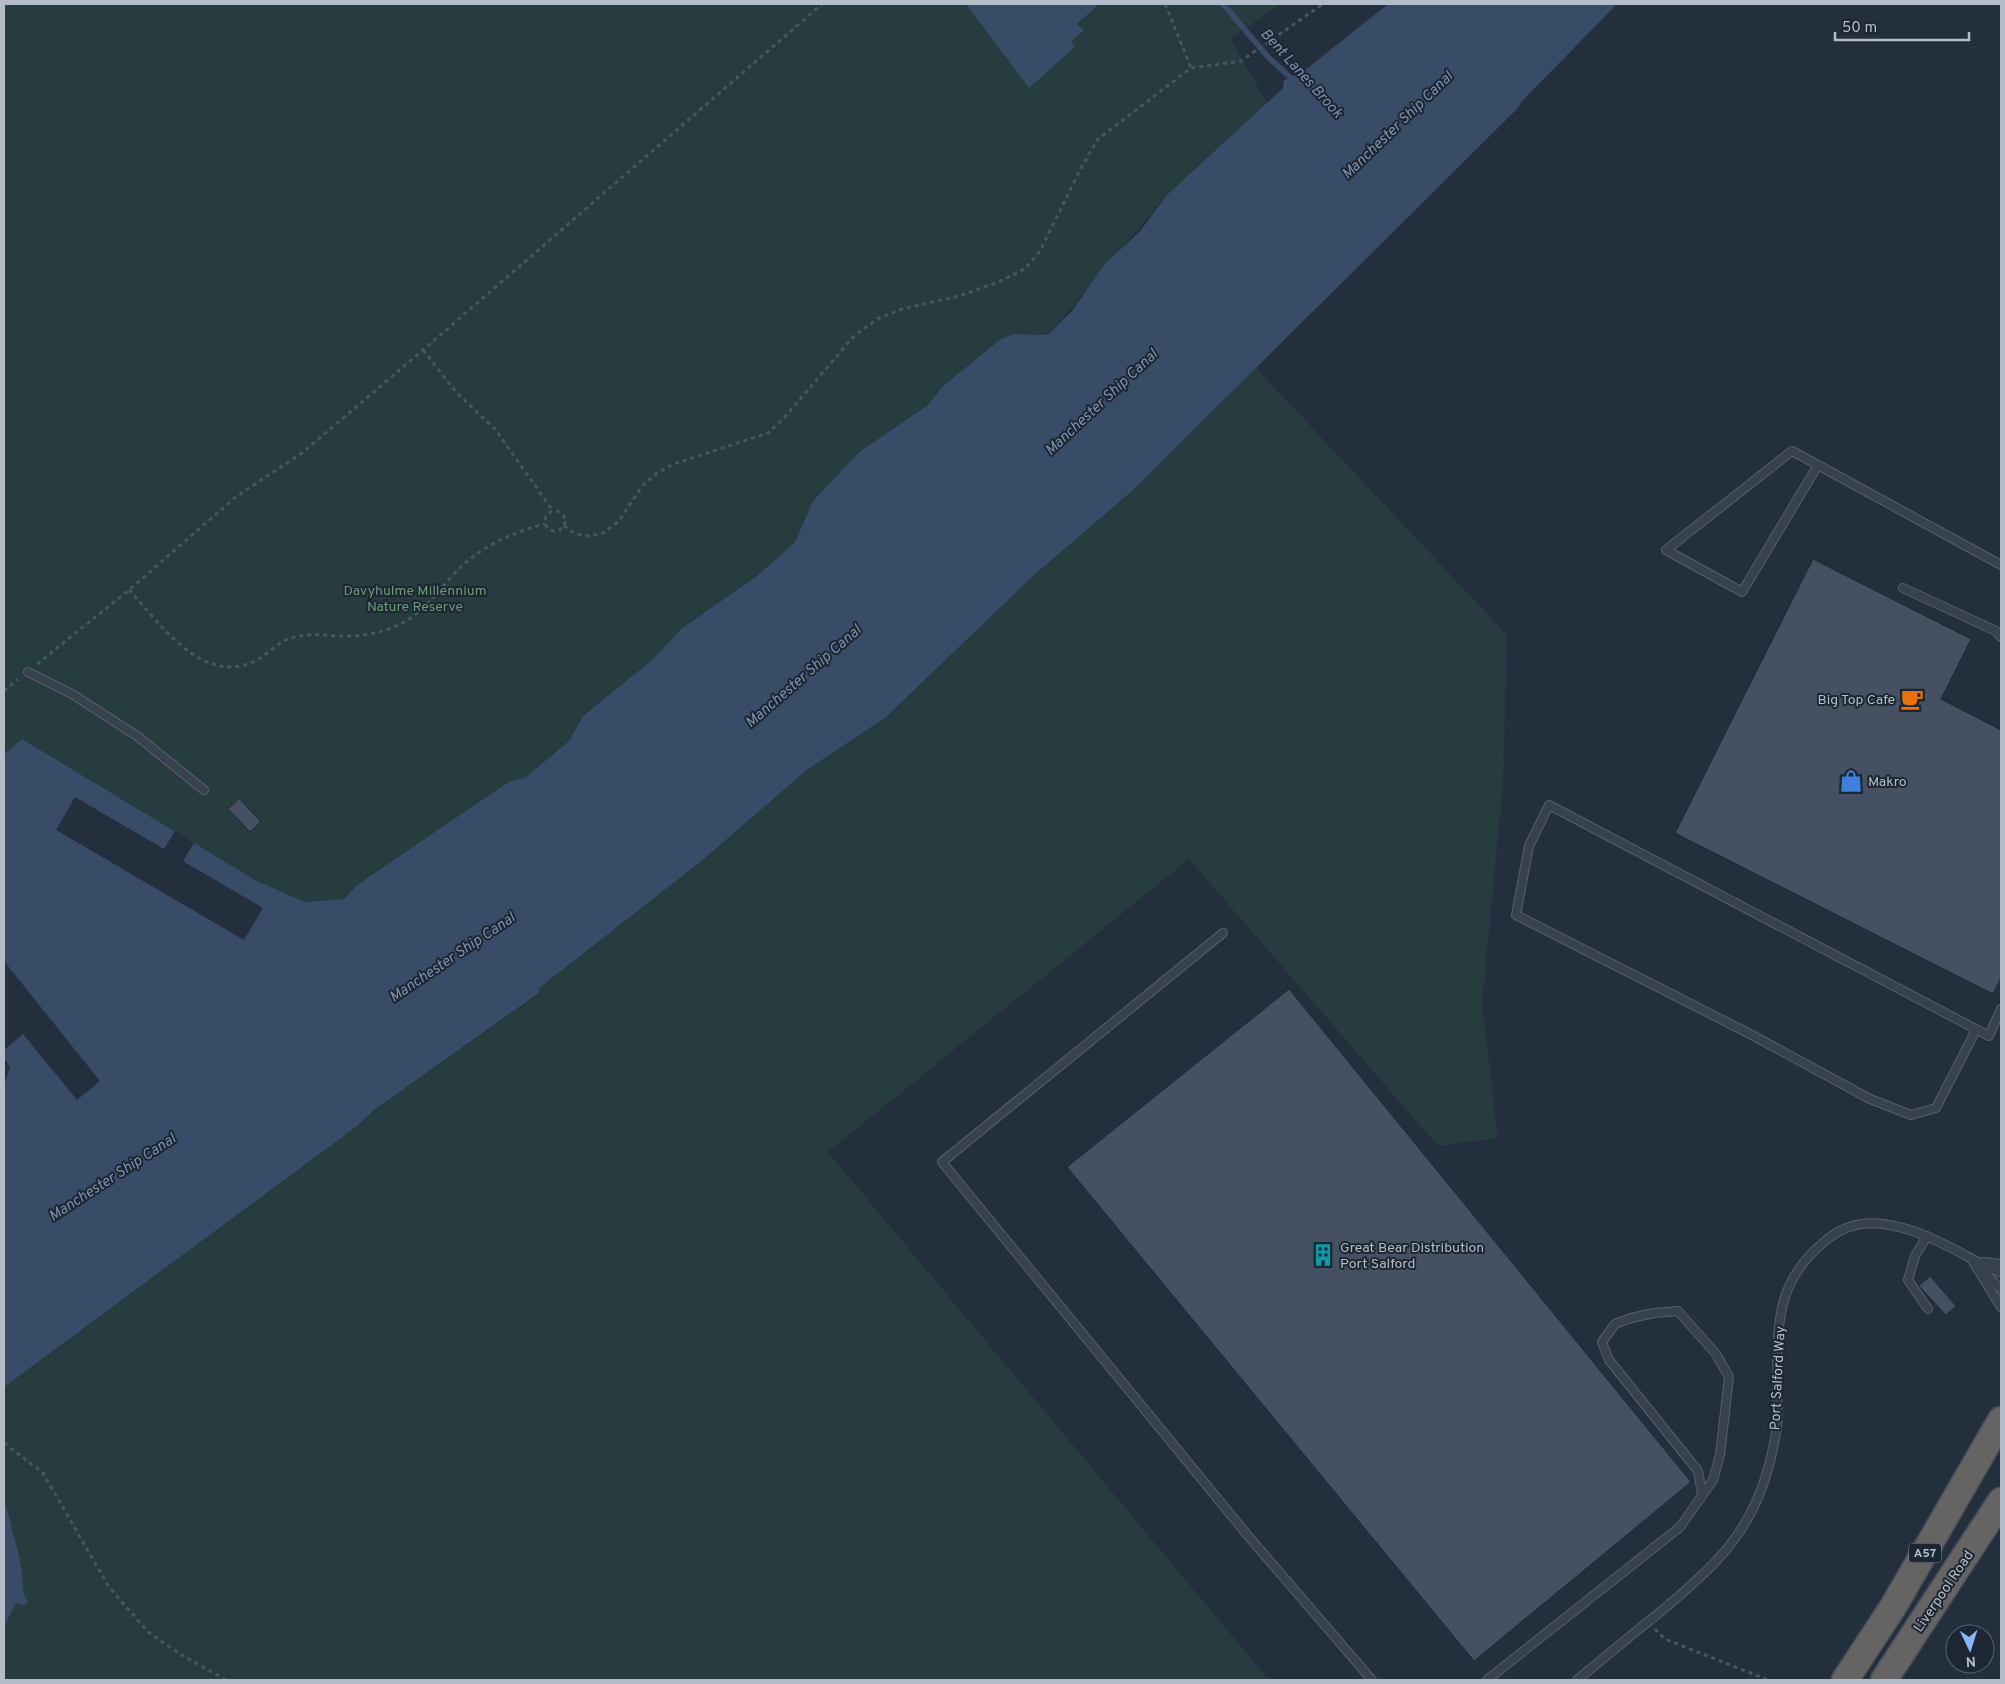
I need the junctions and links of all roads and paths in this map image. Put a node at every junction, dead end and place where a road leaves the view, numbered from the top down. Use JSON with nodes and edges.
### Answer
{"nodes":[{"id":1,"x":822,"y":4,"type":"edge"},
{"id":2,"x":1165,"y":4,"type":"edge"},
{"id":3,"x":1323,"y":4,"type":"edge"},
{"id":4,"x":1191,"y":68,"type":"junction"},
{"id":5,"x":423,"y":350,"type":"junction"},
{"id":6,"x":1818,"y":465,"type":"junction"},
{"id":7,"x":553,"y":511,"type":"junction"},
{"id":8,"x":545,"y":524,"type":"junction"},
{"id":9,"x":564,"y":526,"type":"junction"},
{"id":10,"x":2001,"y":564,"type":"edge"},
{"id":11,"x":1903,"y":588,"type":"dead end"},
{"id":12,"x":129,"y":590,"type":"junction"},
{"id":13,"x":2001,"y":637,"type":"edge"},
{"id":14,"x":28,"y":672,"type":"junction"},
{"id":15,"x":4,"y":691,"type":"edge"},
{"id":16,"x":204,"y":790,"type":"dead end"},
{"id":17,"x":1223,"y":933,"type":"dead end"},
{"id":18,"x":2001,"y":1009,"type":"edge"},
{"id":19,"x":1976,"y":1030,"type":"junction"},
{"id":20,"x":1927,"y":1236,"type":"junction"},
{"id":21,"x":1972,"y":1260,"type":"junction"},
{"id":22,"x":2001,"y":1264,"type":"edge"},
{"id":23,"x":2001,"y":1272,"type":"edge"},
{"id":24,"x":2001,"y":1289,"type":"edge"},
{"id":25,"x":2001,"y":1307,"type":"edge"},
{"id":26,"x":1928,"y":1309,"type":"dead end"},
{"id":27,"x":2001,"y":1419,"type":"edge"},
{"id":28,"x":4,"y":1443,"type":"edge"},
{"id":29,"x":1702,"y":1494,"type":"junction"},
{"id":30,"x":2001,"y":1501,"type":"edge"},
{"id":31,"x":1647,"y":1622,"type":"junction"},
{"id":32,"x":226,"y":1680,"type":"edge"},
{"id":33,"x":1372,"y":1680,"type":"edge"},
{"id":34,"x":1487,"y":1680,"type":"edge"},
{"id":35,"x":1577,"y":1680,"type":"edge"},
{"id":36,"x":1768,"y":1680,"type":"edge"},
{"id":37,"x":1845,"y":1680,"type":"edge"},
{"id":38,"x":1884,"y":1680,"type":"edge"}],
"edges":[{"from":1,"to":5,"type":"path"},
{"from":2,"to":4,"type":"path"},
{"from":3,"to":4,"type":"path"},
{"from":4,"to":9,"type":"path"},
{"from":5,"to":7,"type":"path"},
{"from":5,"to":12,"type":"path"},
{"from":6,"to":6,"type":"lane"},
{"from":6,"to":10,"type":"lane"},
{"from":7,"to":8,"type":"path"},
{"from":7,"to":9,"type":"path"},
{"from":8,"to":9,"type":"path"},
{"from":8,"to":12,"type":"path"},
{"from":11,"to":13,"type":"lane"},
{"from":12,"to":14,"type":"path"},
{"from":14,"to":15,"type":"path"},
{"from":14,"to":16,"type":"lane"},
{"from":17,"to":33,"type":"lane"},
{"from":18,"to":19,"type":"lane"},
{"from":19,"to":19,"type":"lane"},
{"from":20,"to":21,"type":"lane","name":"Port Salford Way"},
{"from":20,"to":26,"type":"lane"},
{"from":20,"to":31,"type":"lane","name":"Port Salford Way"},
{"from":21,"to":22,"type":"lane","name":"Port Salford Way"},
{"from":21,"to":23,"type":"lane","name":"Port Salford Way"},
{"from":21,"to":24,"type":"lane","name":"Port Salford Way"},
{"from":21,"to":25,"type":"lane"},
{"from":27,"to":37,"type":"highway","number":"A57"},
{"from":28,"to":32,"type":"path"},
{"from":29,"to":29,"type":"lane"},
{"from":29,"to":34,"type":"lane"},
{"from":30,"to":38,"type":"highway","name":"Liverpool Road","number":"A57"},
{"from":31,"to":35,"type":"lane","name":"Port Salford Way"},
{"from":31,"to":36,"type":"path"}]}
